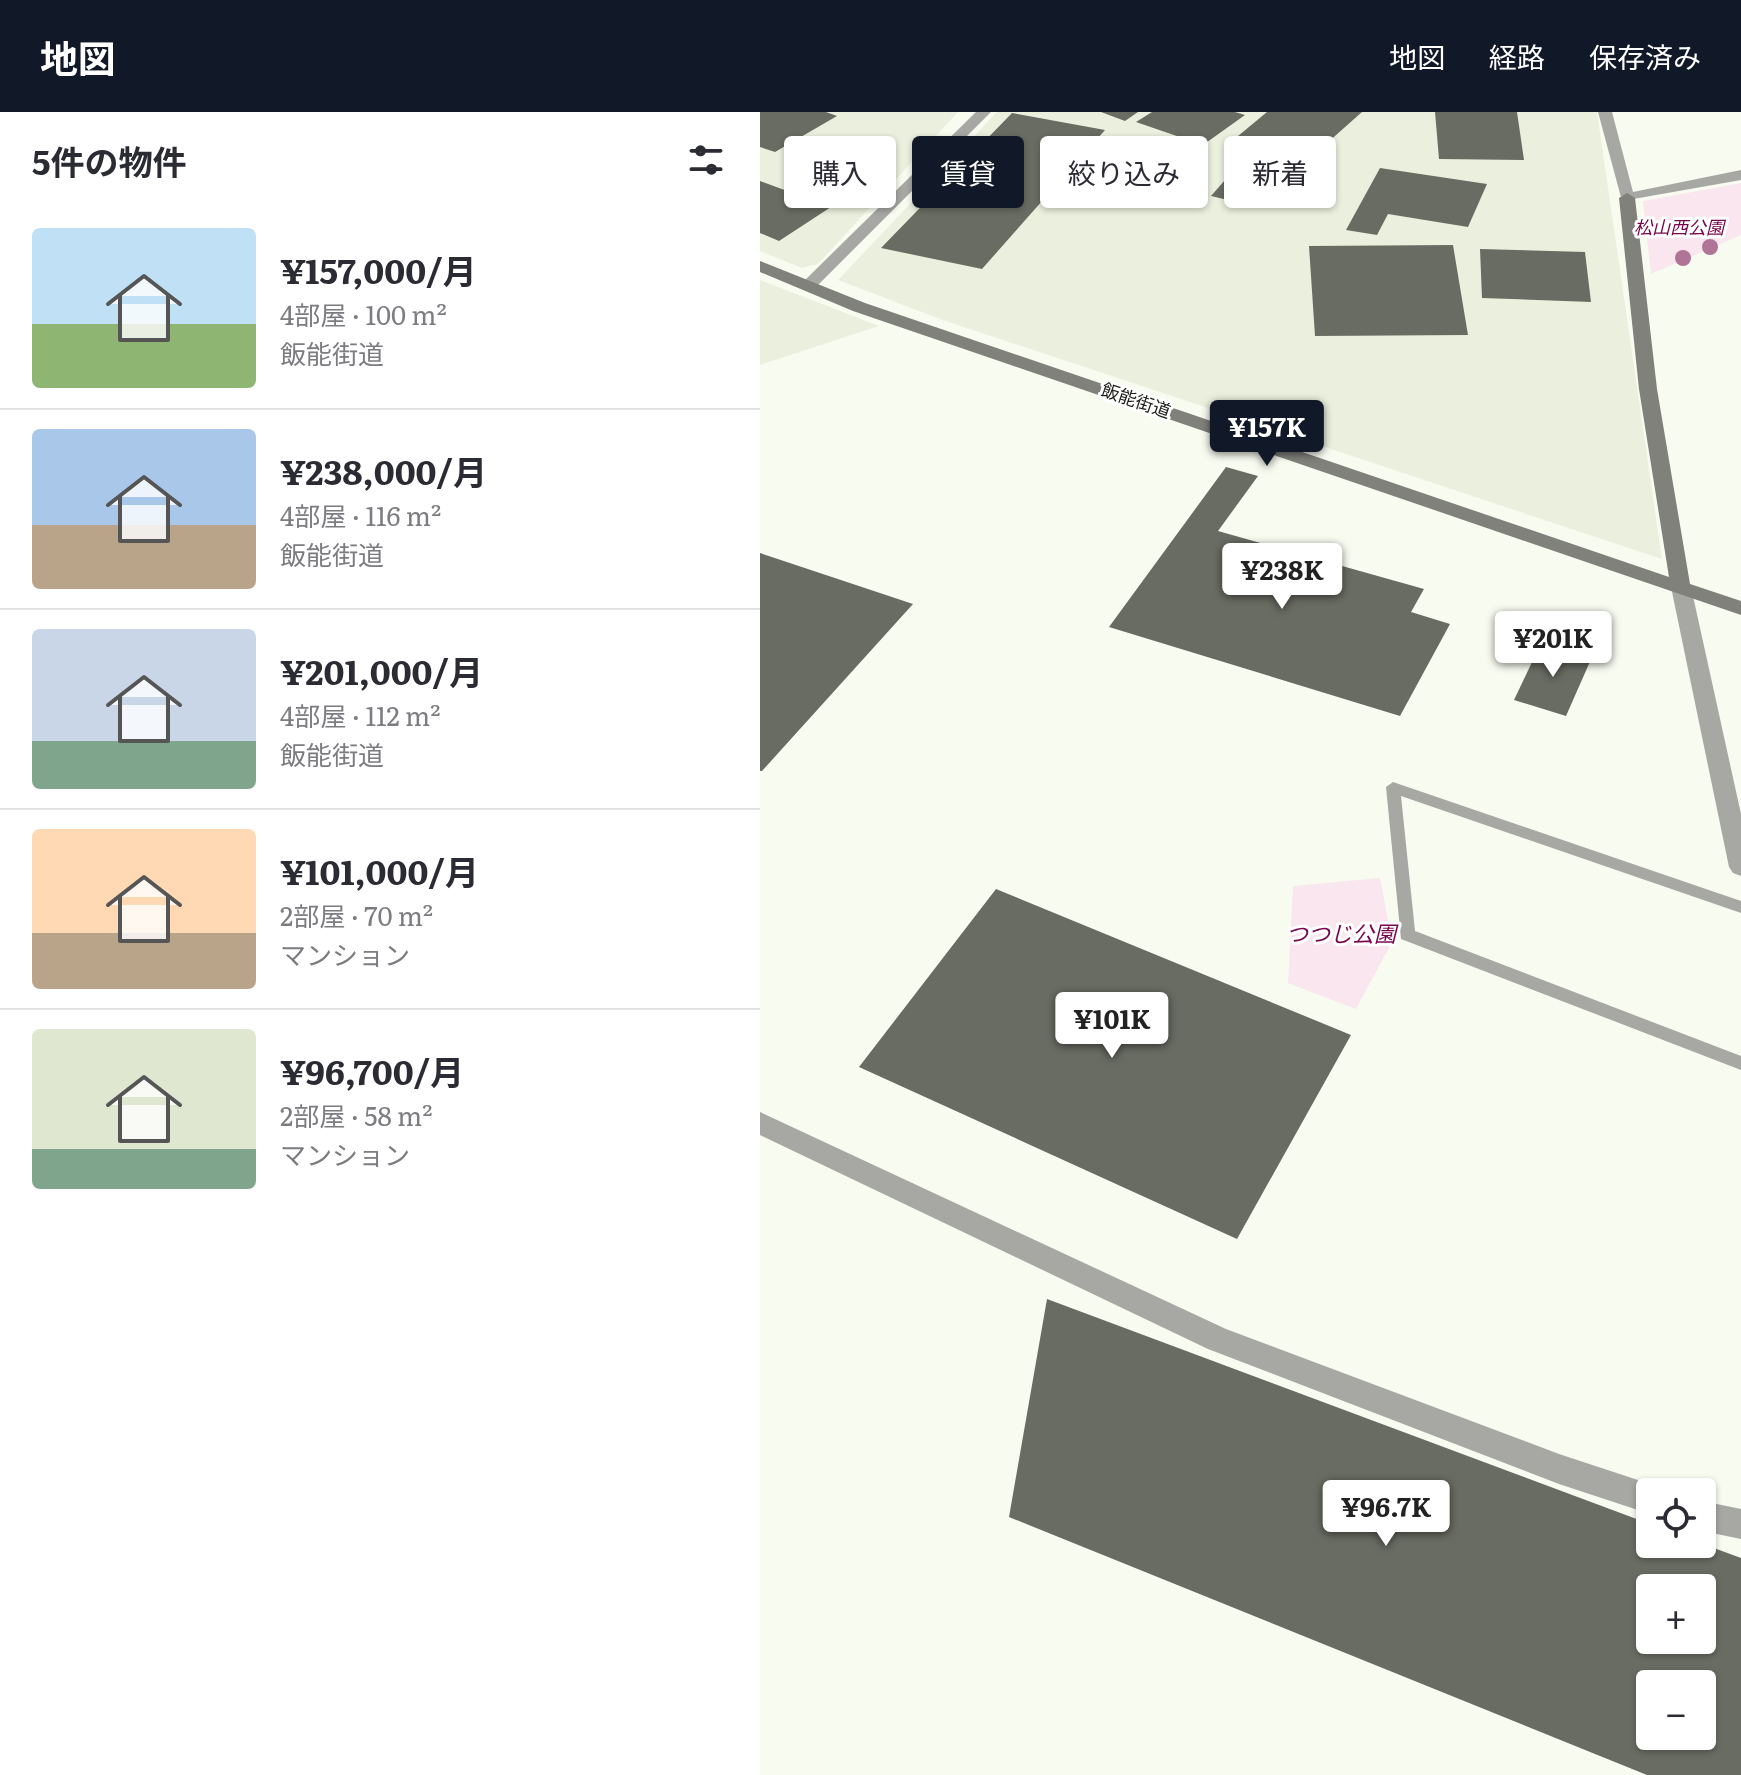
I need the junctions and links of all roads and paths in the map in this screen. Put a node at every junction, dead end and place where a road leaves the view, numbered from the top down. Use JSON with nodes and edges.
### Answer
{"nodes":[{"id":1,"x":984,"y":112,"type":"edge"},
{"id":2,"x":1605,"y":112,"type":"edge"},
{"id":3,"x":1741,"y":175,"type":"edge"},
{"id":4,"x":1627,"y":198,"type":"junction"},
{"id":5,"x":760,"y":266,"type":"edge"},
{"id":6,"x":808,"y":286,"type":"junction"},
{"id":7,"x":1681,"y":587,"type":"junction"},
{"id":8,"x":1741,"y":608,"type":"edge"},
{"id":9,"x":1741,"y":867,"type":"edge"},
{"id":10,"x":1741,"y":907,"type":"edge"},
{"id":11,"x":1741,"y":1063,"type":"edge"},
{"id":12,"x":760,"y":1123,"type":"edge"},
{"id":13,"x":1636,"y":1494,"type":"edge"},
{"id":14,"x":1716,"y":1519,"type":"edge"},
{"id":15,"x":1741,"y":1524,"type":"edge"}],
"edges":[{"from":1,"to":6,"type":"street"},
{"from":2,"to":4,"type":"street"},
{"from":3,"to":4,"type":"street"},
{"from":4,"to":7,"type":"street"},
{"from":5,"to":6,"type":"street","name":"飯能街道"},
{"from":6,"to":7,"type":"street","name":"飯能街道"},
{"from":7,"to":8,"type":"street","name":"飯能街道"},
{"from":7,"to":9,"type":"street"},
{"from":10,"to":11,"type":"lane"},
{"from":12,"to":13,"type":"street"},
{"from":14,"to":15,"type":"street"}]}
